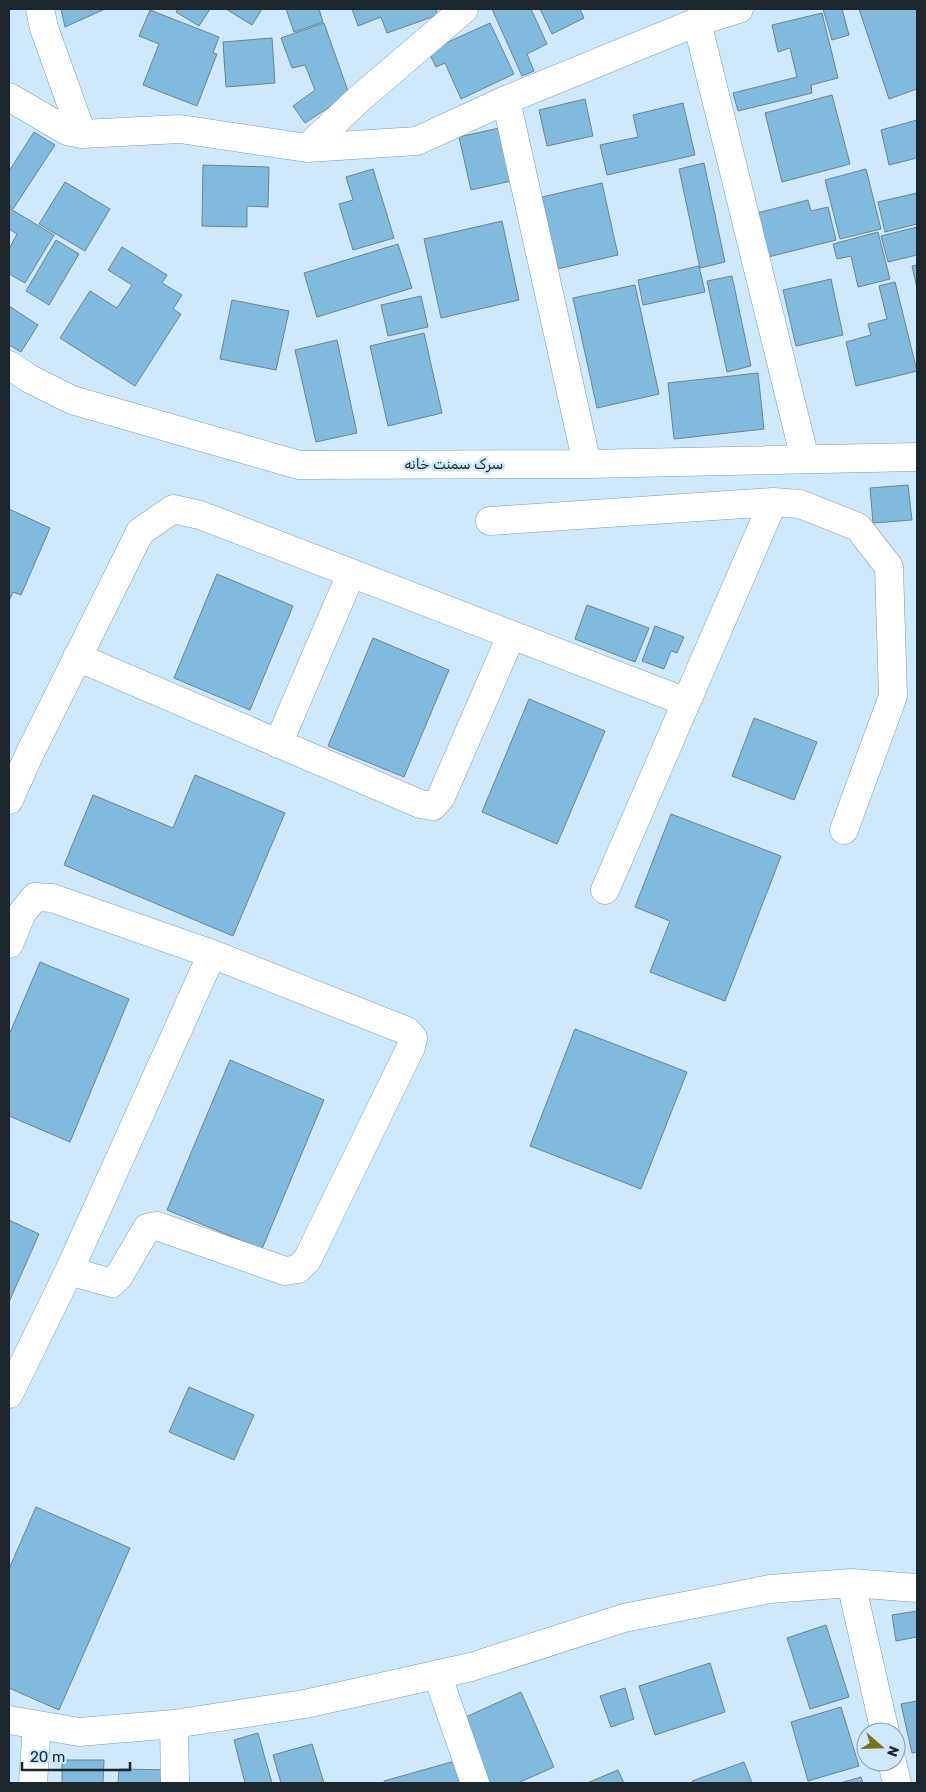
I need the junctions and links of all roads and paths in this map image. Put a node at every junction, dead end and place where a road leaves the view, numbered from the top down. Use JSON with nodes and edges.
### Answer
{"nodes":[{"id":1,"x":40,"y":9,"type":"edge"},
{"id":2,"x":464,"y":9,"type":"edge"},
{"id":3,"x":739,"y":9,"type":"edge"},
{"id":4,"x":697,"y":22,"type":"junction"},
{"id":5,"x":9,"y":96,"type":"edge"},
{"id":6,"x":506,"y":100,"type":"junction"},
{"id":7,"x":82,"y":134,"type":"junction"},
{"id":8,"x":307,"y":148,"type":"junction"},
{"id":9,"x":9,"y":365,"type":"edge"},
{"id":10,"x":917,"y":457,"type":"edge"},
{"id":11,"x":805,"y":459,"type":"junction"},
{"id":12,"x":587,"y":464,"type":"junction"},
{"id":13,"x":772,"y":502,"type":"junction"},
{"id":14,"x":490,"y":521,"type":"dead end"},
{"id":15,"x":351,"y":574,"type":"junction"},
{"id":16,"x":511,"y":636,"type":"junction"},
{"id":17,"x":78,"y":657,"type":"junction"},
{"id":18,"x":686,"y":702,"type":"junction"},
{"id":19,"x":278,"y":744,"type":"junction"},
{"id":20,"x":19,"y":752,"type":"edge"},
{"id":21,"x":9,"y":800,"type":"edge"},
{"id":22,"x":844,"y":830,"type":"dead end"},
{"id":23,"x":605,"y":890,"type":"dead end"},
{"id":24,"x":9,"y":944,"type":"edge"},
{"id":25,"x":212,"y":954,"type":"junction"},
{"id":26,"x":68,"y":1271,"type":"junction"},
{"id":27,"x":9,"y":1394,"type":"edge"},
{"id":28,"x":851,"y":1583,"type":"junction"},
{"id":29,"x":917,"y":1588,"type":"edge"},
{"id":30,"x":437,"y":1674,"type":"junction"},
{"id":31,"x":9,"y":1720,"type":"edge"},
{"id":32,"x":883,"y":1722,"type":"edge"},
{"id":33,"x":174,"y":1724,"type":"junction"},
{"id":34,"x":37,"y":1726,"type":"junction"},
{"id":35,"x":33,"y":1783,"type":"edge"},
{"id":36,"x":175,"y":1783,"type":"edge"},
{"id":37,"x":475,"y":1783,"type":"edge"}],
"edges":[{"from":1,"to":7,"type":"street"},
{"from":2,"to":8,"type":"street"},
{"from":3,"to":4,"type":"street"},
{"from":4,"to":6,"type":"street"},
{"from":4,"to":11,"type":"street"},
{"from":5,"to":7,"type":"street"},
{"from":6,"to":8,"type":"street"},
{"from":6,"to":12,"type":"street"},
{"from":7,"to":8,"type":"street"},
{"from":9,"to":12,"type":"street","name":"سرک سمنت خانه"},
{"from":10,"to":11,"type":"street","name":"سرک سمنت خانه"},
{"from":11,"to":12,"type":"street","name":"سرک سمنت خانه"},
{"from":13,"to":14,"type":"street"},
{"from":13,"to":18,"type":"street"},
{"from":13,"to":22,"type":"street"},
{"from":15,"to":16,"type":"street"},
{"from":15,"to":17,"type":"street"},
{"from":15,"to":19,"type":"street"},
{"from":16,"to":18,"type":"street"},
{"from":16,"to":19,"type":"street"},
{"from":17,"to":19,"type":"street"},
{"from":17,"to":20,"type":"street"},
{"from":18,"to":23,"type":"street"},
{"from":20,"to":21,"type":"street"},
{"from":24,"to":25,"type":"street"},
{"from":25,"to":26,"type":"street"},
{"from":25,"to":26,"type":"street"},
{"from":26,"to":27,"type":"street"},
{"from":28,"to":29,"type":"street"},
{"from":28,"to":30,"type":"street"},
{"from":28,"to":32,"type":"street"},
{"from":30,"to":33,"type":"street"},
{"from":30,"to":37,"type":"street"},
{"from":31,"to":34,"type":"street"},
{"from":33,"to":34,"type":"street"},
{"from":33,"to":36,"type":"street"},
{"from":34,"to":35,"type":"street"}]}
